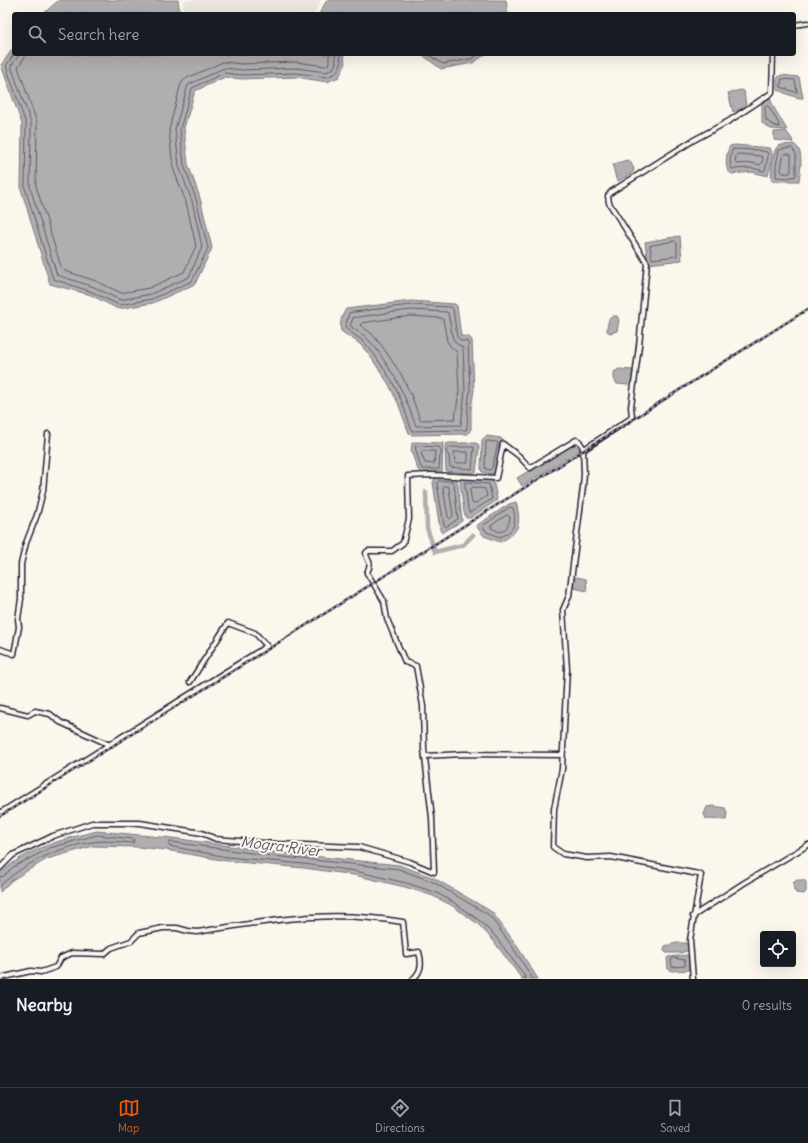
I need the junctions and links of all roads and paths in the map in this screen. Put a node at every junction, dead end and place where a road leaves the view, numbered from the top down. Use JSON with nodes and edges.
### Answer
{"nodes":[{"id":1,"x":808,"y":23,"type":"edge"},
{"id":2,"x":796,"y":24,"type":"edge"},
{"id":3,"x":773,"y":56,"type":"edge"},
{"id":4,"x":48,"y":434,"type":"dead end"},
{"id":5,"x":584,"y":449,"type":"junction"},
{"id":6,"x":0,"y":649,"type":"edge"},
{"id":7,"x":190,"y":682,"type":"dead end"},
{"id":8,"x":0,"y":708,"type":"edge"},
{"id":9,"x":110,"y":745,"type":"junction"},
{"id":10,"x":562,"y":755,"type":"junction"},
{"id":11,"x":425,"y":756,"type":"junction"},
{"id":12,"x":0,"y":813,"type":"edge"},
{"id":13,"x":808,"y":845,"type":"edge"},
{"id":14,"x":0,"y":868,"type":"edge"},
{"id":15,"x":693,"y":916,"type":"junction"},
{"id":16,"x":0,"y":978,"type":"edge"},
{"id":17,"x":413,"y":979,"type":"edge"},
{"id":18,"x":693,"y":979,"type":"edge"}],
"edges":[{"from":1,"to":2,"type":"street"},
{"from":3,"to":5,"type":"street"},
{"from":4,"to":6,"type":"street"},
{"from":5,"to":10,"type":"street"},
{"from":5,"to":11,"type":"street"},
{"from":7,"to":9,"type":"street"},
{"from":8,"to":9,"type":"street"},
{"from":9,"to":12,"type":"street"},
{"from":10,"to":11,"type":"street"},
{"from":10,"to":15,"type":"street"},
{"from":11,"to":14,"type":"street"},
{"from":13,"to":15,"type":"street"},
{"from":15,"to":18,"type":"street"},
{"from":16,"to":17,"type":"street"}]}
